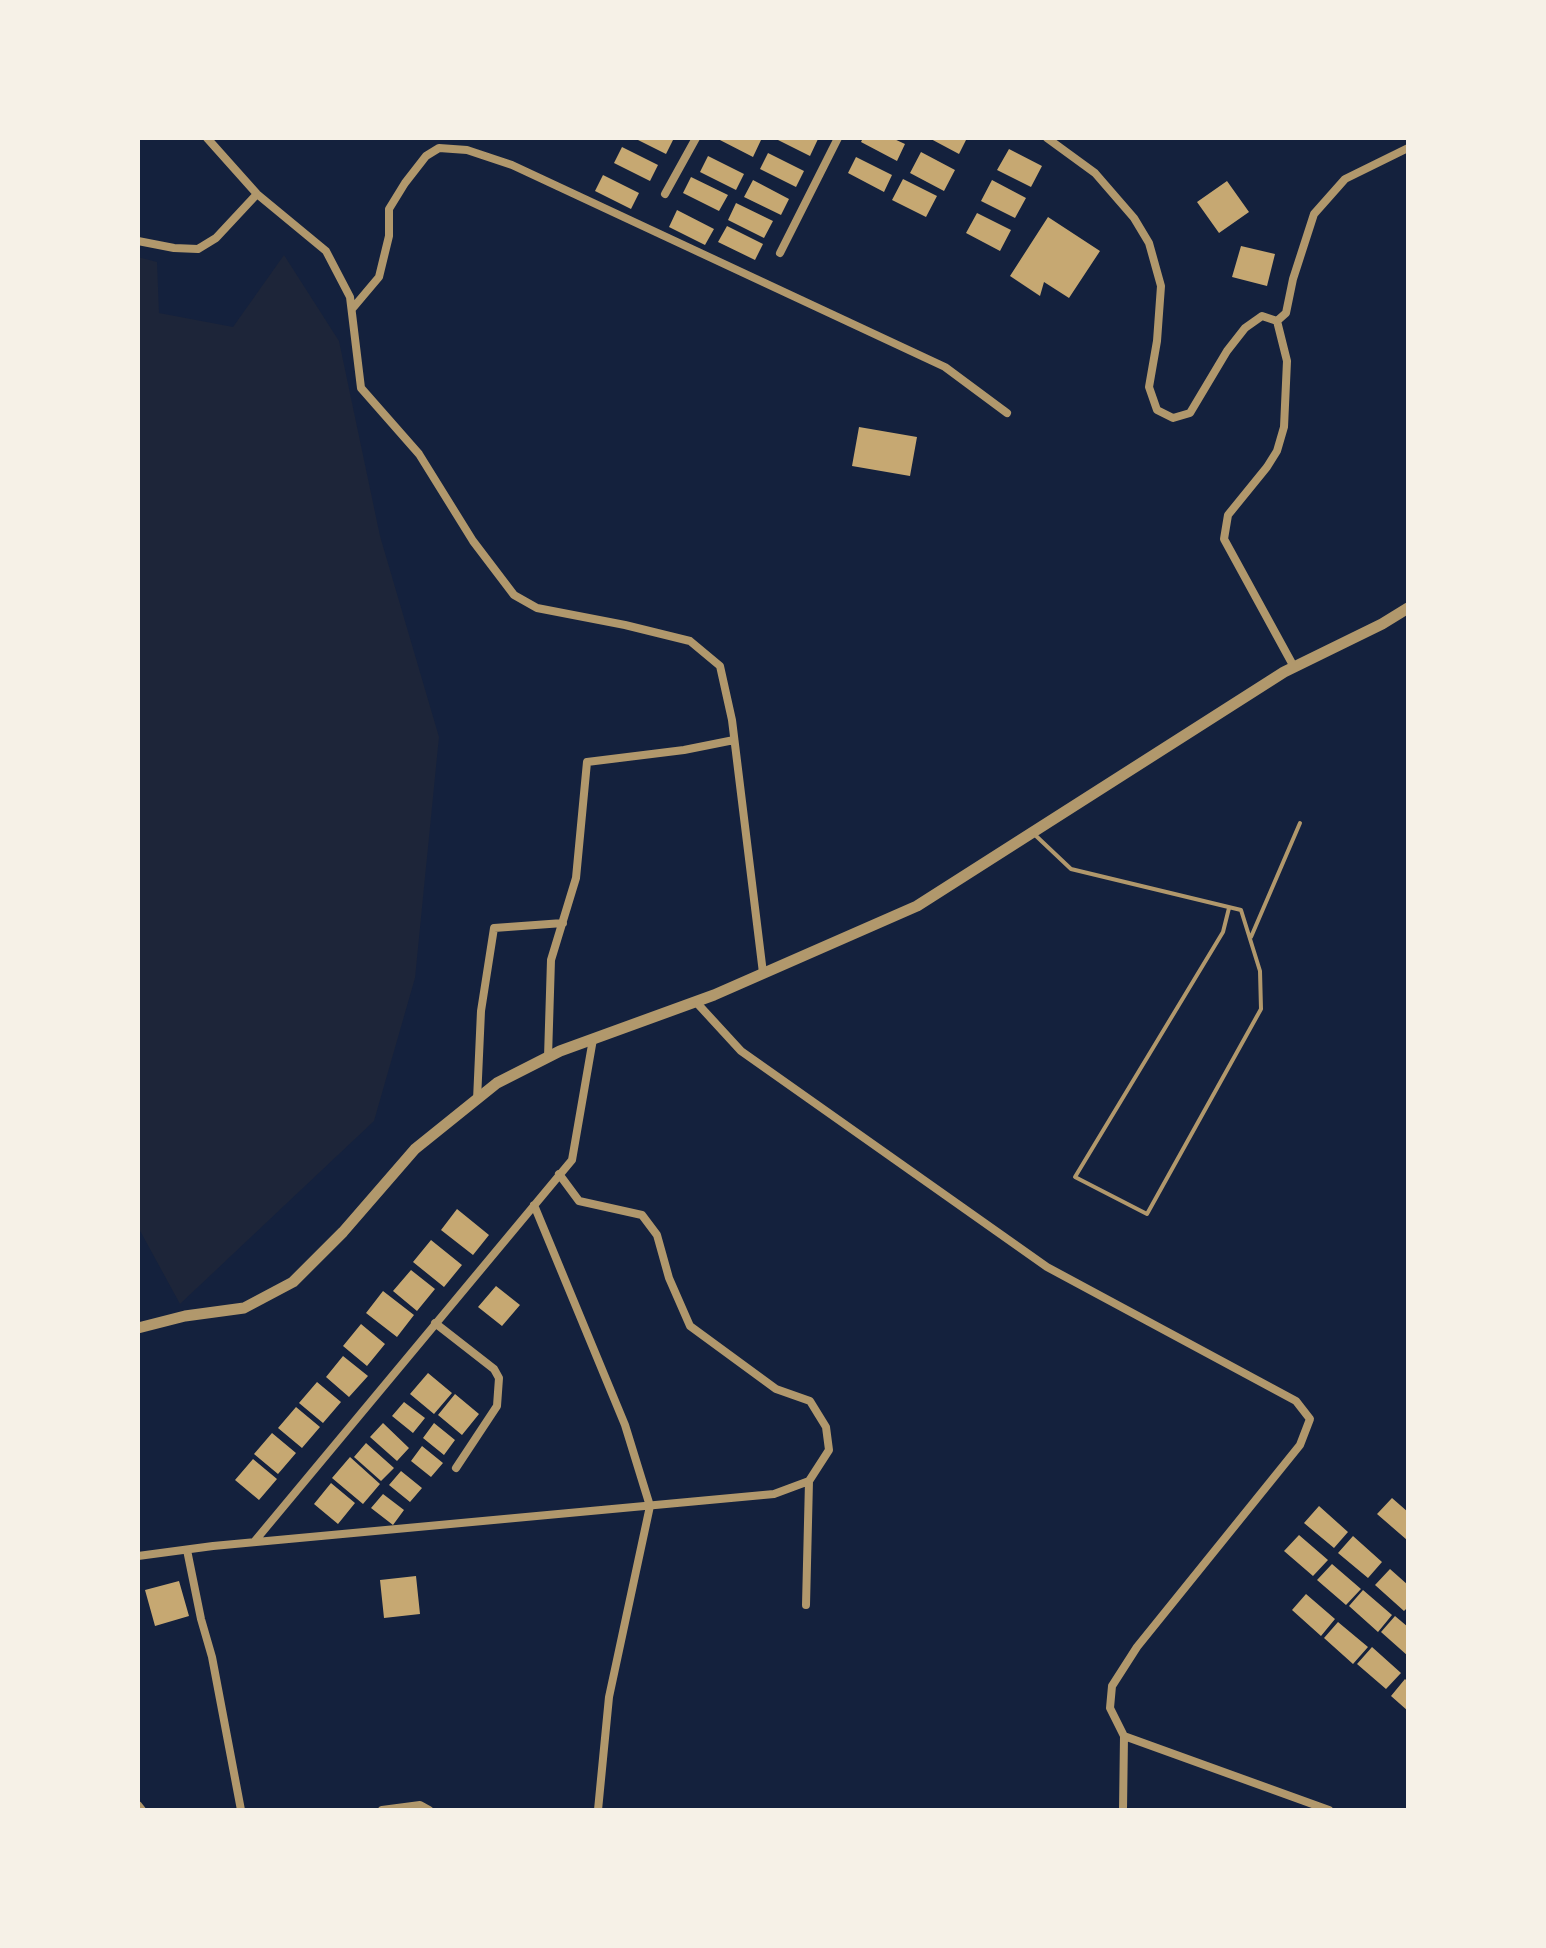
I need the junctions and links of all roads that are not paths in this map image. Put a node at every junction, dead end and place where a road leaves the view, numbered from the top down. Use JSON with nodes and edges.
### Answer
{"nodes":[{"id":1,"x":207,"y":138,"type":"edge"},
{"id":2,"x":696,"y":138,"type":"edge"},
{"id":3,"x":838,"y":138,"type":"edge"},
{"id":4,"x":1047,"y":138,"type":"edge"},
{"id":5,"x":1408,"y":148,"type":"edge"},
{"id":6,"x":257,"y":194,"type":"junction"},
{"id":7,"x":665,"y":194,"type":"dead end"},
{"id":8,"x":138,"y":241,"type":"edge"},
{"id":9,"x":780,"y":253,"type":"dead end"},
{"id":10,"x":352,"y":309,"type":"junction"},
{"id":11,"x":1277,"y":321,"type":"junction"},
{"id":12,"x":1007,"y":413,"type":"dead end"},
{"id":13,"x":1408,"y":608,"type":"edge"},
{"id":14,"x":1294,"y":667,"type":"junction"},
{"id":15,"x":734,"y":740,"type":"junction"},
{"id":16,"x":1300,"y":823,"type":"dead end"},
{"id":17,"x":1032,"y":832,"type":"junction"},
{"id":18,"x":1229,"y":908,"type":"junction"},
{"id":19,"x":563,"y":923,"type":"junction"},
{"id":20,"x":1250,"y":939,"type":"junction"},
{"id":21,"x":763,"y":973,"type":"junction"},
{"id":22,"x":696,"y":1002,"type":"junction"},
{"id":23,"x":593,"y":1039,"type":"junction"},
{"id":24,"x":548,"y":1057,"type":"junction"},
{"id":25,"x":477,"y":1100,"type":"junction"},
{"id":26,"x":559,"y":1174,"type":"junction"},
{"id":27,"x":534,"y":1205,"type":"junction"},
{"id":28,"x":435,"y":1323,"type":"junction"},
{"id":29,"x":138,"y":1328,"type":"edge"},
{"id":30,"x":456,"y":1468,"type":"dead end"},
{"id":31,"x":809,"y":1481,"type":"junction"},
{"id":32,"x":650,"y":1506,"type":"junction"},
{"id":33,"x":254,"y":1543,"type":"junction"},
{"id":34,"x":187,"y":1550,"type":"junction"},
{"id":35,"x":138,"y":1556,"type":"edge"},
{"id":36,"x":806,"y":1605,"type":"dead end"},
{"id":37,"x":1124,"y":1736,"type":"junction"},
{"id":38,"x":138,"y":1805,"type":"edge"},
{"id":39,"x":142,"y":1810,"type":"edge"},
{"id":40,"x":241,"y":1810,"type":"edge"},
{"id":41,"x":382,"y":1810,"type":"edge"},
{"id":42,"x":429,"y":1810,"type":"edge"},
{"id":43,"x":598,"y":1810,"type":"edge"},
{"id":44,"x":1123,"y":1810,"type":"edge"},
{"id":45,"x":1329,"y":1810,"type":"edge"}],
"edges":[{"from":1,"to":6,"type":"street"},
{"from":2,"to":7,"type":"street"},
{"from":3,"to":9,"type":"street"},
{"from":4,"to":11,"type":"street"},
{"from":5,"to":11,"type":"street"},
{"from":6,"to":8,"type":"street"},
{"from":6,"to":10,"type":"street"},
{"from":10,"to":12,"type":"street"},
{"from":10,"to":15,"type":"street"},
{"from":11,"to":14,"type":"street"},
{"from":13,"to":14,"type":"street"},
{"from":14,"to":17,"type":"street"},
{"from":15,"to":19,"type":"street"},
{"from":15,"to":21,"type":"street"},
{"from":16,"to":20,"type":"lane"},
{"from":17,"to":18,"type":"lane"},
{"from":17,"to":21,"type":"street"},
{"from":18,"to":20,"type":"lane"},
{"from":18,"to":20,"type":"lane"},
{"from":19,"to":24,"type":"street"},
{"from":19,"to":25,"type":"street"},
{"from":21,"to":22,"type":"street"},
{"from":22,"to":23,"type":"street"},
{"from":22,"to":37,"type":"street"},
{"from":23,"to":24,"type":"street"},
{"from":23,"to":26,"type":"street"},
{"from":24,"to":25,"type":"street"},
{"from":25,"to":29,"type":"street"},
{"from":26,"to":27,"type":"street"},
{"from":26,"to":31,"type":"street"},
{"from":27,"to":28,"type":"street"},
{"from":27,"to":32,"type":"street"},
{"from":28,"to":30,"type":"street"},
{"from":28,"to":33,"type":"street"},
{"from":31,"to":32,"type":"street"},
{"from":31,"to":36,"type":"street"},
{"from":32,"to":33,"type":"street"},
{"from":32,"to":43,"type":"street"},
{"from":33,"to":34,"type":"street"},
{"from":34,"to":35,"type":"street"},
{"from":34,"to":40,"type":"street"},
{"from":37,"to":44,"type":"street"},
{"from":37,"to":45,"type":"street"},
{"from":38,"to":39,"type":"street"},
{"from":41,"to":42,"type":"street"}]}
